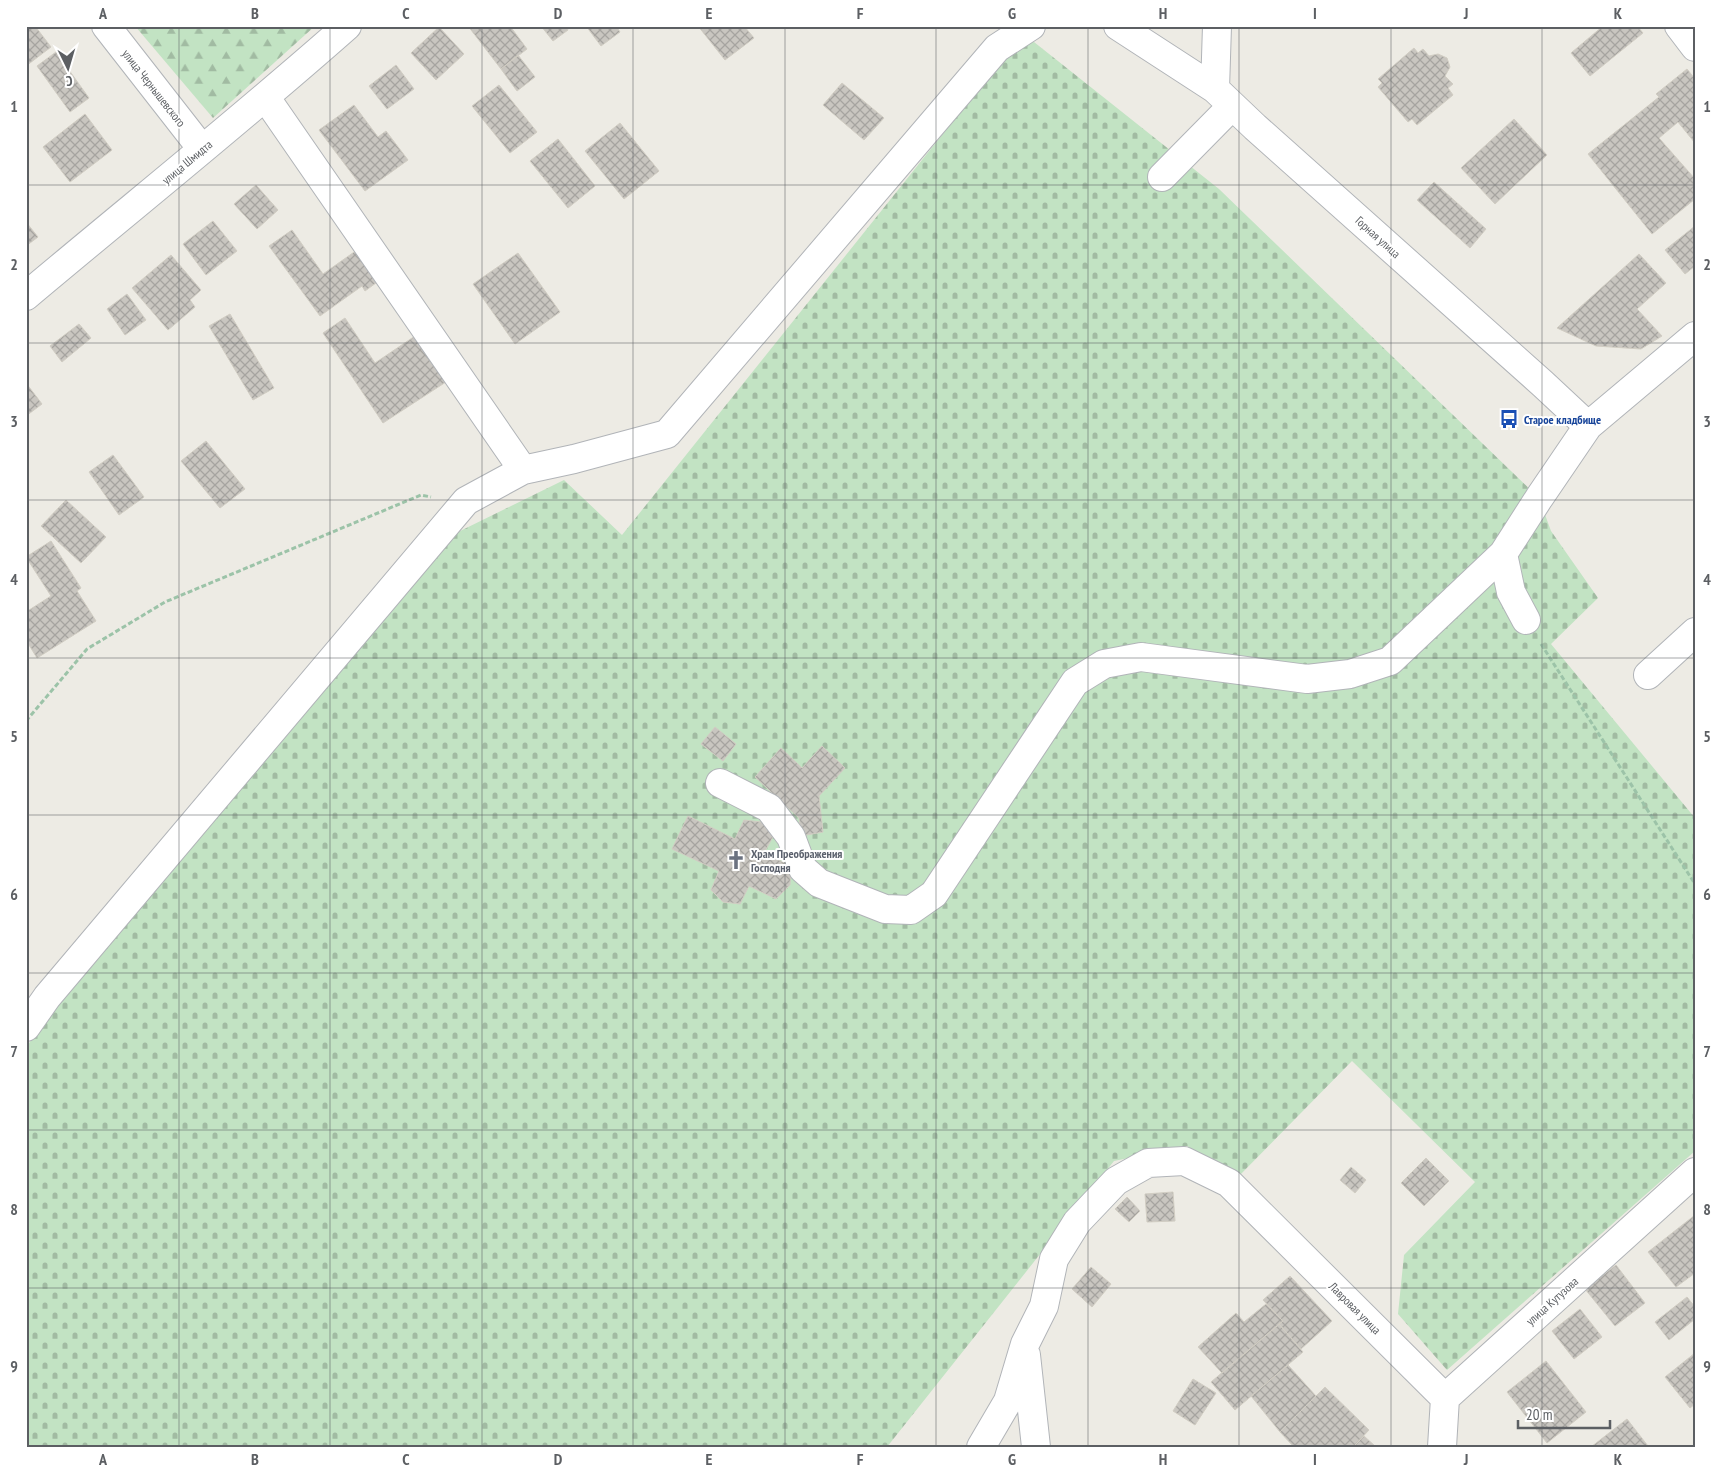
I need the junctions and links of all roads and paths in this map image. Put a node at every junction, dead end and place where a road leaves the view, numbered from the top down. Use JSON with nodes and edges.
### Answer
{"nodes":[{"id":1,"x":106,"y":26,"type":"edge"},
{"id":2,"x":347,"y":26,"type":"edge"},
{"id":3,"x":1031,"y":26,"type":"edge"},
{"id":4,"x":1118,"y":26,"type":"edge"},
{"id":5,"x":1217,"y":26,"type":"edge"},
{"id":6,"x":1678,"y":26,"type":"edge"},
{"id":7,"x":1695,"y":47,"type":"edge"},
{"id":8,"x":1224,"y":97,"type":"junction"},
{"id":9,"x":266,"y":98,"type":"junction"},
{"id":10,"x":202,"y":149,"type":"junction"},
{"id":11,"x":1162,"y":177,"type":"dead end"},
{"id":12,"x":26,"y":296,"type":"edge"},
{"id":13,"x":1695,"y":336,"type":"edge"},
{"id":14,"x":1588,"y":426,"type":"junction"},
{"id":15,"x":523,"y":470,"type":"junction"},
{"id":16,"x":466,"y":501,"type":"junction"},
{"id":17,"x":1503,"y":554,"type":"junction"},
{"id":18,"x":1526,"y":620,"type":"joint"},
{"id":19,"x":1692,"y":640,"type":"edge"},
{"id":20,"x":1648,"y":675,"type":"dead end"},
{"id":21,"x":26,"y":721,"type":"edge"},
{"id":22,"x":720,"y":783,"type":"dead end"},
{"id":23,"x":1695,"y":884,"type":"edge"},
{"id":24,"x":26,"y":1027,"type":"edge"},
{"id":25,"x":1695,"y":1172,"type":"edge"},
{"id":26,"x":1024,"y":1344,"type":"junction"},
{"id":27,"x":1445,"y":1398,"type":"junction"},
{"id":28,"x":981,"y":1447,"type":"edge"},
{"id":29,"x":1036,"y":1447,"type":"edge"},
{"id":30,"x":1442,"y":1447,"type":"edge"}],
"edges":[{"from":1,"to":10,"type":"street","name":"улица Чернышевского"},
{"from":2,"to":9,"type":"street","name":"улица Шмидта"},
{"from":3,"to":15,"type":"street"},
{"from":4,"to":8,"type":"street","name":"Горная улица"},
{"from":5,"to":8,"type":"street"},
{"from":6,"to":7,"type":"street"},
{"from":8,"to":11,"type":"street"},
{"from":8,"to":14,"type":"street","name":"Горная улица"},
{"from":9,"to":10,"type":"street","name":"улица Шмидта"},
{"from":9,"to":15,"type":"street"},
{"from":10,"to":12,"type":"street","name":"улица Шмидта"},
{"from":13,"to":14,"type":"street"},
{"from":14,"to":17,"type":"street"},
{"from":15,"to":16,"type":"street"},
{"from":16,"to":21,"type":"path"},
{"from":16,"to":24,"type":"street"},
{"from":17,"to":18,"type":"street"},
{"from":17,"to":22,"type":"street"},
{"from":18,"to":23,"type":"path"},
{"from":19,"to":20,"type":"street"},
{"from":25,"to":27,"type":"street","name":"улица Кутузова"},
{"from":26,"to":27,"type":"street","name":"Лавровая улица"},
{"from":26,"to":28,"type":"street","name":"Лавровая улица"},
{"from":26,"to":29,"type":"street"},
{"from":27,"to":30,"type":"street"}]}
